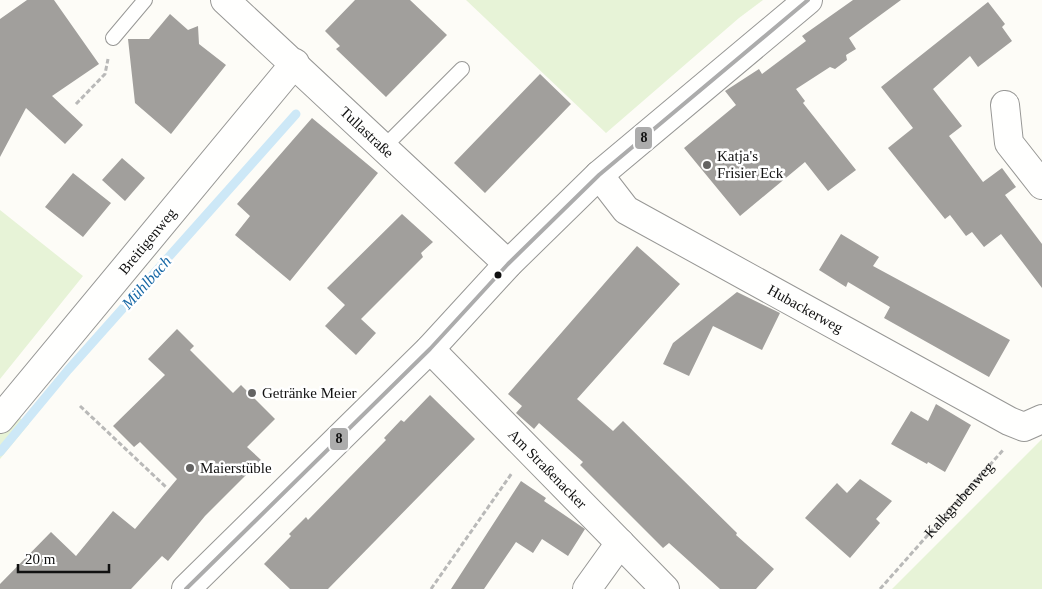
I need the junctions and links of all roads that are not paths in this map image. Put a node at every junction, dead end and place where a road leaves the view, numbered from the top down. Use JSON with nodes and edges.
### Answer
{"nodes":[{"id":1,"x":145,"y":0,"type":"edge"},
{"id":2,"x":225,"y":0,"type":"edge"},
{"id":3,"x":808,"y":0,"type":"edge"},
{"id":4,"x":113,"y":38,"type":"road end"},
{"id":5,"x":295,"y":63,"type":"junction"},
{"id":6,"x":462,"y":69,"type":"dead end"},
{"id":7,"x":1005,"y":105,"type":"dead end"},
{"id":8,"x":384,"y":147,"type":"junction"},
{"id":9,"x":599,"y":175,"type":"junction"},
{"id":10,"x":1042,"y":185,"type":"edge"},
{"id":11,"x":508,"y":264,"type":"junction"},
{"id":12,"x":430,"y":349,"type":"junction"},
{"id":13,"x":0,"y":418,"type":"edge"},
{"id":14,"x":1033,"y":423,"type":"edge"},
{"id":15,"x":620,"y":543,"type":"junction"},
{"id":16,"x":186,"y":589,"type":"edge"},
{"id":17,"x":587,"y":589,"type":"edge"},
{"id":18,"x":665,"y":589,"type":"edge"}],
"edges":[{"from":1,"to":4,"type":"lane"},
{"from":2,"to":5,"type":"street","name":"Tullastraße"},
{"from":3,"to":9,"type":"street"},
{"from":5,"to":8,"type":"street","name":"Tullastraße"},
{"from":5,"to":13,"type":"street","name":"Breitigenweg"},
{"from":6,"to":8,"type":"lane"},
{"from":7,"to":10,"type":"street"},
{"from":8,"to":11,"type":"street","name":"Tullastraße"},
{"from":9,"to":11,"type":"street"},
{"from":9,"to":14,"type":"street","name":"Hubackerweg"},
{"from":11,"to":12,"type":"street"},
{"from":12,"to":15,"type":"street","name":"Am Straßenacker"},
{"from":12,"to":16,"type":"street"},
{"from":15,"to":17,"type":"street"},
{"from":15,"to":18,"type":"street","name":"Am Straßenacker"}]}
